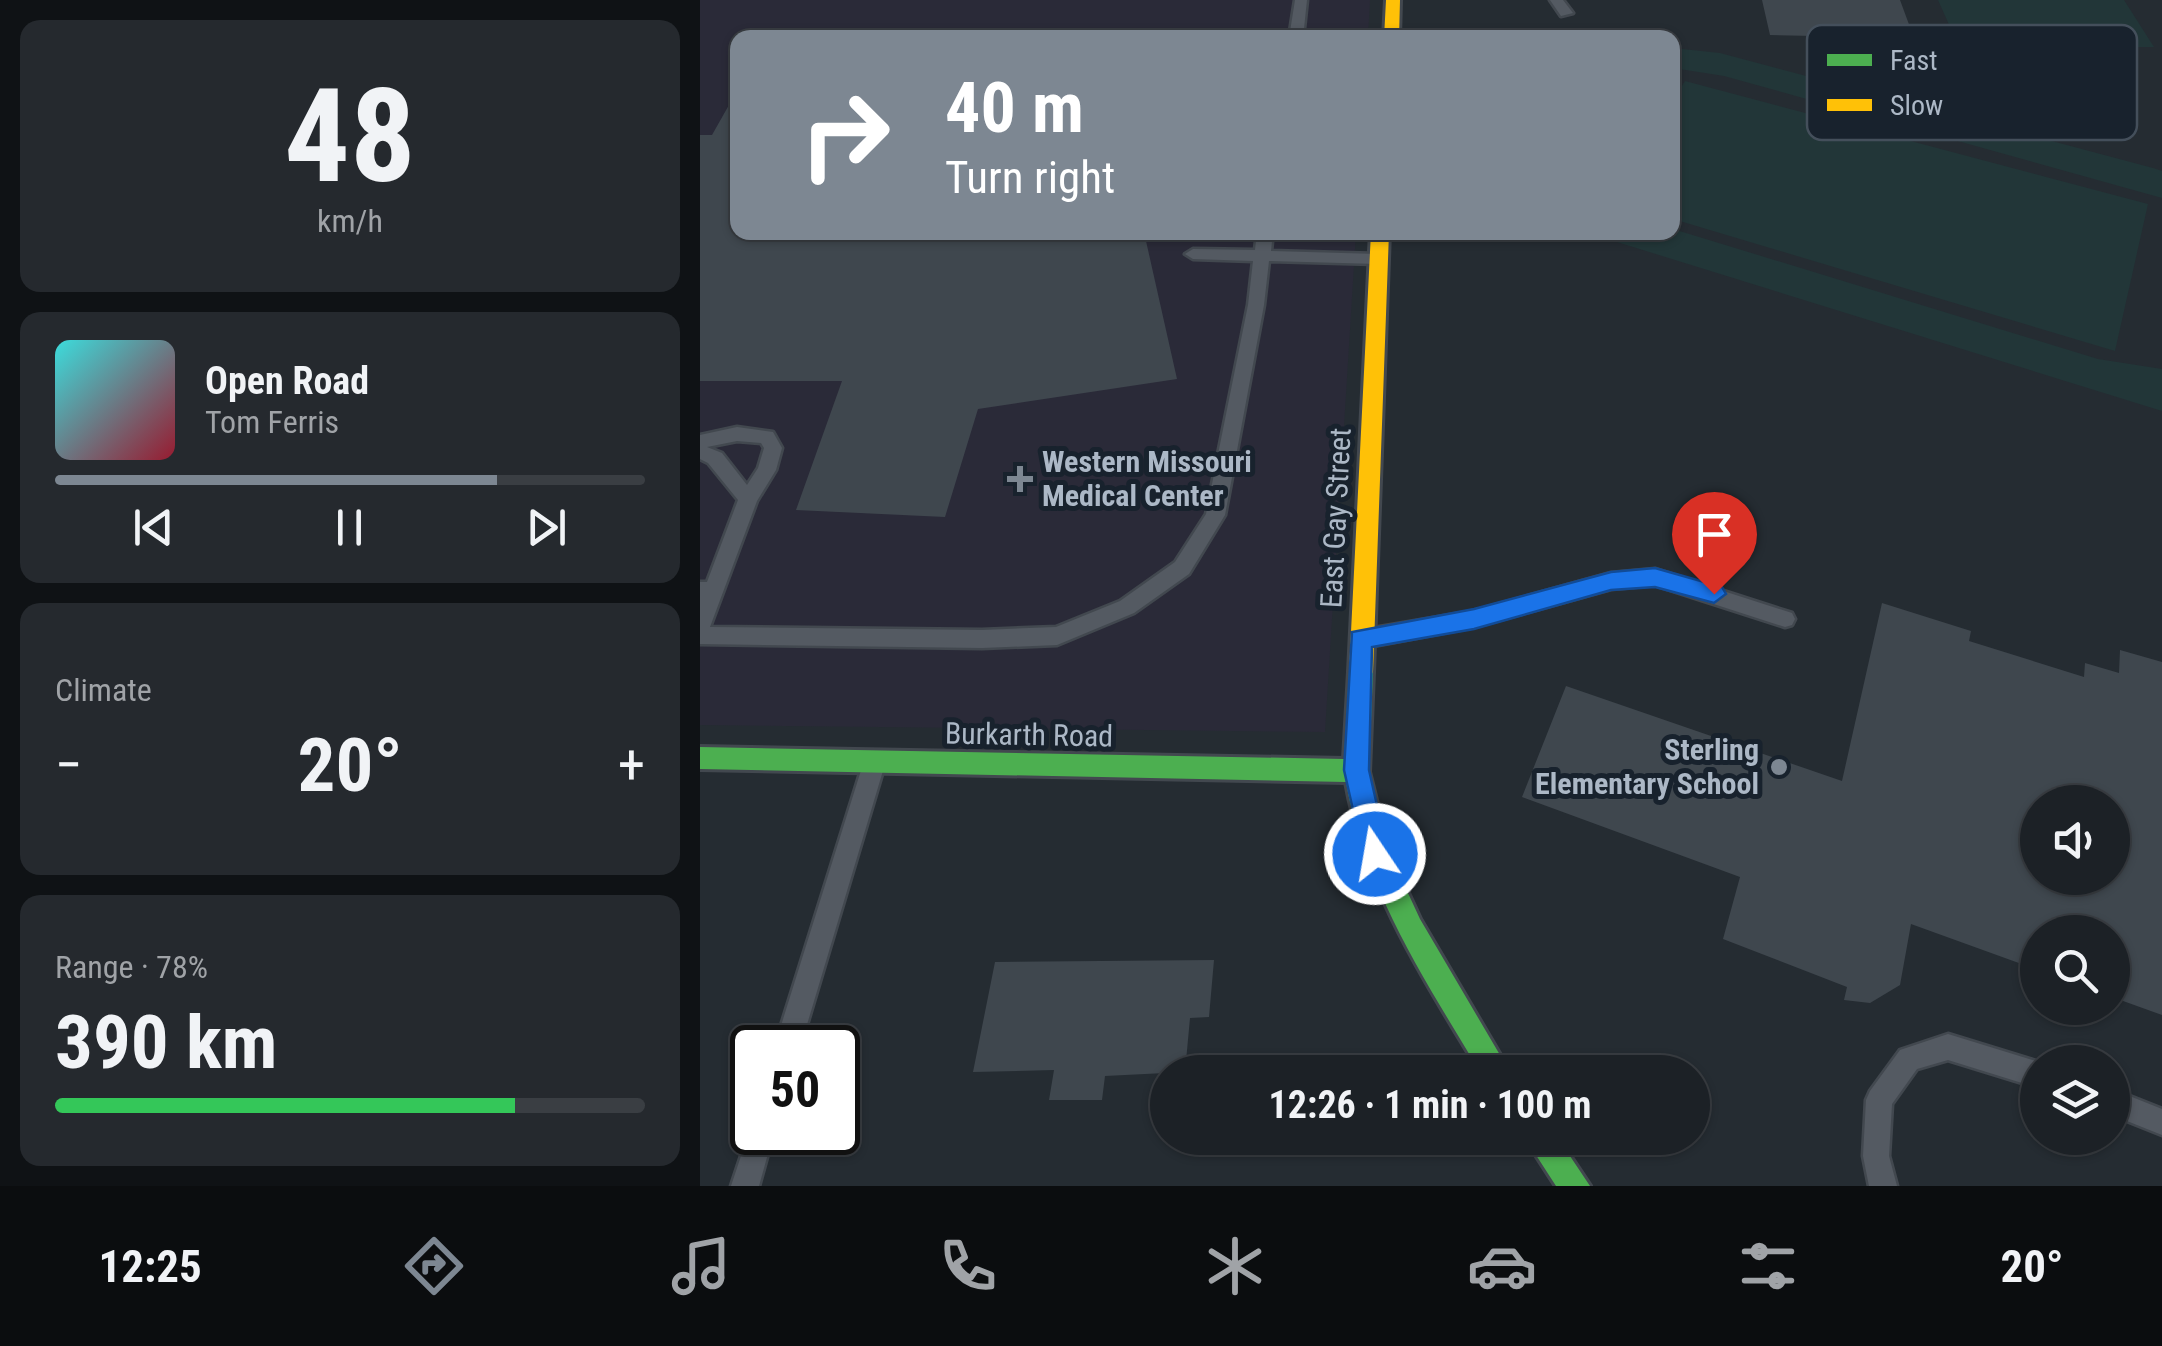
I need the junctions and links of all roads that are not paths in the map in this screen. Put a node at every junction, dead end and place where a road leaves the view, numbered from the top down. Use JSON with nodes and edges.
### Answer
{"nodes":[{"id":1,"x":1302,"y":0,"type":"edge"},
{"id":2,"x":1393,"y":0,"type":"edge"},
{"id":3,"x":1556,"y":0,"type":"edge"},
{"id":4,"x":1566,"y":13,"type":"dead end"},
{"id":5,"x":1297,"y":30,"type":"edge"},
{"id":6,"x":1391,"y":30,"type":"edge"},
{"id":7,"x":1264,"y":240,"type":"edge"},
{"id":8,"x":1379,"y":240,"type":"edge"},
{"id":9,"x":1193,"y":254,"type":"dead end"},
{"id":10,"x":1261,"y":256,"type":"junction"},
{"id":11,"x":1378,"y":259,"type":"junction"},
{"id":12,"x":700,"y":442,"type":"edge"},
{"id":13,"x":700,"y":452,"type":"edge"},
{"id":14,"x":748,"y":499,"type":"junction"},
{"id":15,"x":707,"y":590,"type":"edge"},
{"id":16,"x":1785,"y":619,"type":"dead end"},
{"id":17,"x":700,"y":627,"type":"edge"},
{"id":18,"x":700,"y":635,"type":"edge"},
{"id":19,"x":1361,"y":639,"type":"junction"},
{"id":20,"x":700,"y":758,"type":"edge"},
{"id":21,"x":875,"y":762,"type":"junction"},
{"id":22,"x":1357,"y":770,"type":"junction"},
{"id":23,"x":794,"y":1025,"type":"edge"},
{"id":24,"x":1486,"y":1055,"type":"edge"},
{"id":25,"x":2020,"y":1069,"type":"edge"},
{"id":26,"x":2130,"y":1109,"type":"edge"},
{"id":27,"x":2162,"y":1122,"type":"edge"},
{"id":28,"x":754,"y":1155,"type":"edge"},
{"id":29,"x":1552,"y":1155,"type":"edge"},
{"id":30,"x":745,"y":1186,"type":"edge"},
{"id":31,"x":1575,"y":1186,"type":"edge"},
{"id":32,"x":1883,"y":1186,"type":"edge"}],
"edges":[{"from":1,"to":5,"type":"lane"},
{"from":2,"to":6,"type":"main road"},
{"from":3,"to":4,"type":"lane"},
{"from":7,"to":10,"type":"lane"},
{"from":8,"to":11,"type":"main road","name":"East Gay Street"},
{"from":9,"to":10,"type":"lane"},
{"from":10,"to":11,"type":"lane"},
{"from":10,"to":18,"type":"lane"},
{"from":11,"to":19,"type":"main road","name":"East Gay Street"},
{"from":12,"to":14,"type":"lane"},
{"from":13,"to":14,"type":"lane"},
{"from":14,"to":15,"type":"lane"},
{"from":15,"to":17,"type":"lane"},
{"from":16,"to":19,"type":"lane"},
{"from":19,"to":22,"type":"main road","name":"East Gay Street"},
{"from":20,"to":21,"type":"main road","name":"Burkarth Road"},
{"from":21,"to":22,"type":"main road","name":"Burkarth Road"},
{"from":21,"to":23,"type":"lane"},
{"from":22,"to":24,"type":"main road","name":"East Gay Street"},
{"from":25,"to":32,"type":"lane"},
{"from":26,"to":27,"type":"lane"},
{"from":28,"to":30,"type":"lane"},
{"from":29,"to":31,"type":"main road"}]}
